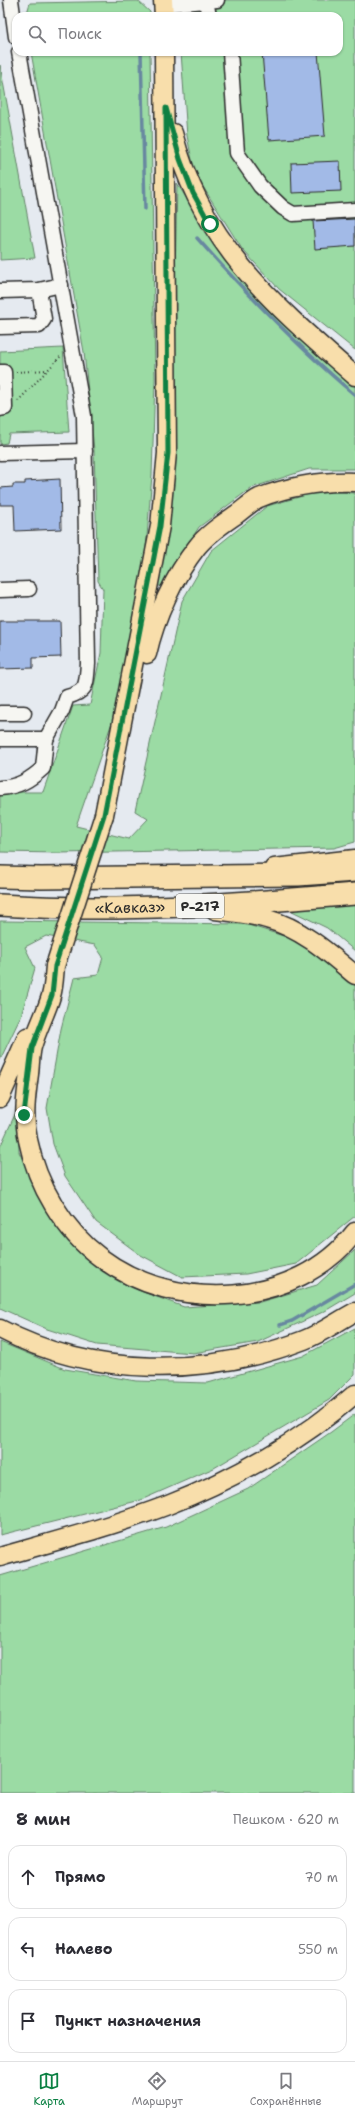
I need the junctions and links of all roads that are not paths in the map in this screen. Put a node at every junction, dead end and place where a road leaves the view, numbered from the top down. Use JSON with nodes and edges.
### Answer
{"nodes":[{"id":1,"x":11,"y":0,"type":"edge"},
{"id":2,"x":212,"y":1,"type":"edge"},
{"id":3,"x":166,"y":7,"type":"edge"},
{"id":4,"x":13,"y":12,"type":"edge"},
{"id":5,"x":210,"y":12,"type":"edge"},
{"id":6,"x":20,"y":56,"type":"edge"},
{"id":7,"x":164,"y":56,"type":"edge"},
{"id":8,"x":230,"y":56,"type":"edge"},
{"id":9,"x":166,"y":108,"type":"junction"},
{"id":10,"x":355,"y":210,"type":"edge"},
{"id":11,"x":61,"y":286,"type":"junction"},
{"id":12,"x":39,"y":290,"type":"junction"},
{"id":13,"x":0,"y":291,"type":"edge"},
{"id":14,"x":0,"y":327,"type":"edge"},
{"id":15,"x":2,"y":372,"type":"edge"},
{"id":16,"x":355,"y":376,"type":"edge"},
{"id":17,"x":6,"y":407,"type":"edge"},
{"id":18,"x":85,"y":451,"type":"junction"},
{"id":19,"x":0,"y":453,"type":"edge"},
{"id":20,"x":355,"y":482,"type":"edge"},
{"id":21,"x":0,"y":590,"type":"edge"},
{"id":22,"x":30,"y":590,"type":"dead end"},
{"id":23,"x":0,"y":713,"type":"edge"},
{"id":24,"x":24,"y":713,"type":"dead end"},
{"id":25,"x":0,"y":739,"type":"edge"},
{"id":26,"x":46,"y":739,"type":"junction"},
{"id":27,"x":112,"y":775,"type":"junction"},
{"id":28,"x":0,"y":788,"type":"edge"},
{"id":29,"x":355,"y":858,"type":"edge"},
{"id":30,"x":355,"y":871,"type":"edge"},
{"id":31,"x":237,"y":874,"type":"junction"},
{"id":32,"x":0,"y":877,"type":"edge"},
{"id":33,"x":355,"y":894,"type":"edge"},
{"id":34,"x":0,"y":905,"type":"edge"},
{"id":35,"x":190,"y":906,"type":"junction"},
{"id":36,"x":55,"y":966,"type":"junction"},
{"id":37,"x":355,"y":976,"type":"edge"},
{"id":38,"x":0,"y":1098,"type":"edge"},
{"id":39,"x":355,"y":1232,"type":"edge"},
{"id":40,"x":355,"y":1312,"type":"edge"},
{"id":41,"x":0,"y":1328,"type":"edge"},
{"id":42,"x":355,"y":1394,"type":"edge"},
{"id":43,"x":0,"y":1557,"type":"edge"}],
"edges":[{"from":1,"to":4,"type":"street"},
{"from":2,"to":3,"type":"street"},
{"from":2,"to":5,"type":"street"},
{"from":6,"to":11,"type":"street"},
{"from":7,"to":9,"type":"main road"},
{"from":8,"to":10,"type":"street"},
{"from":9,"to":16,"type":"main road"},
{"from":9,"to":27,"type":"main road"},
{"from":11,"to":12,"type":"street"},
{"from":11,"to":18,"type":"street"},
{"from":12,"to":13,"type":"street"},
{"from":12,"to":14,"type":"street"},
{"from":15,"to":17,"type":"street"},
{"from":18,"to":19,"type":"street"},
{"from":18,"to":26,"type":"street"},
{"from":20,"to":27,"type":"main road"},
{"from":21,"to":22,"type":"street"},
{"from":23,"to":24,"type":"street"},
{"from":25,"to":26,"type":"street"},
{"from":26,"to":28,"type":"street"},
{"from":27,"to":36,"type":"main road","bridge":true},
{"from":29,"to":31,"type":"main road"},
{"from":30,"to":31,"type":"highway","number":"Р-217"},
{"from":31,"to":32,"type":"highway","name":"«Кавказ»","number":"Р-217"},
{"from":33,"to":35,"type":"highway","name":"«Кавказ»","number":"Р-217"},
{"from":34,"to":35,"type":"highway","name":"«Кавказ»","number":"Р-217"},
{"from":35,"to":37,"type":"main road"},
{"from":36,"to":38,"type":"main road"},
{"from":36,"to":39,"type":"main road"},
{"from":40,"to":41,"type":"main road"},
{"from":42,"to":43,"type":"main road"}]}
